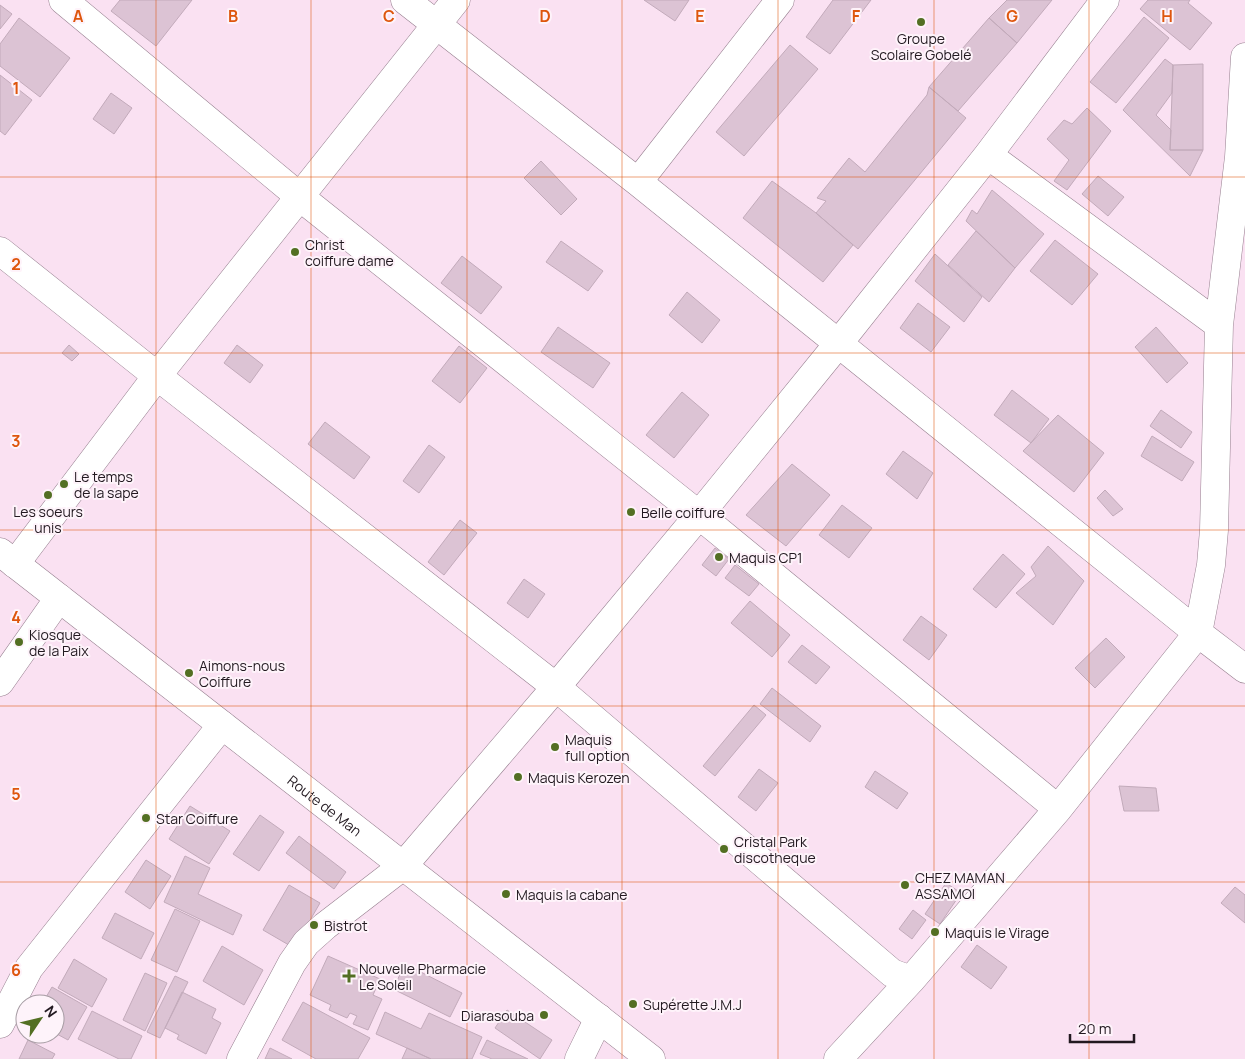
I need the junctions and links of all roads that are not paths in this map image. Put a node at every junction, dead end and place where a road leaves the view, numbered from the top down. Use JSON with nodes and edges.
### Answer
{"nodes":[{"id":1,"x":64,"y":0,"type":"edge"},
{"id":2,"x":405,"y":0,"type":"edge"},
{"id":3,"x":456,"y":0,"type":"edge"},
{"id":4,"x":780,"y":0,"type":"edge"},
{"id":5,"x":1105,"y":0,"type":"edge"},
{"id":6,"x":437,"y":25,"type":"junction"},
{"id":7,"x":1245,"y":57,"type":"edge"},
{"id":8,"x":988,"y":154,"type":"junction"},
{"id":9,"x":638,"y":182,"type":"junction"},
{"id":10,"x":300,"y":197,"type":"junction"},
{"id":11,"x":0,"y":251,"type":"edge"},
{"id":12,"x":1219,"y":325,"type":"junction"},
{"id":13,"x":838,"y":344,"type":"junction"},
{"id":14,"x":157,"y":376,"type":"junction"},
{"id":15,"x":699,"y":515,"type":"junction"},
{"id":16,"x":8,"y":558,"type":"edge"},
{"id":17,"x":59,"y":598,"type":"junction"},
{"id":18,"x":1198,"y":633,"type":"junction"},
{"id":19,"x":1245,"y":669,"type":"edge"},
{"id":20,"x":0,"y":682,"type":"edge"},
{"id":21,"x":556,"y":687,"type":"junction"},
{"id":22,"x":222,"y":724,"type":"junction"},
{"id":23,"x":1058,"y":809,"type":"junction"},
{"id":24,"x":403,"y":866,"type":"junction"},
{"id":25,"x":911,"y":980,"type":"junction"},
{"id":26,"x":599,"y":1018,"type":"junction"},
{"id":27,"x":0,"y":1024,"type":"edge"},
{"id":28,"x":241,"y":1059,"type":"edge"},
{"id":29,"x":579,"y":1059,"type":"edge"},
{"id":30,"x":651,"y":1059,"type":"edge"},
{"id":31,"x":838,"y":1059,"type":"edge"}],
"edges":[{"from":1,"to":10,"type":"main road"},
{"from":2,"to":6,"type":"main road"},
{"from":3,"to":6,"type":"main road"},
{"from":4,"to":9,"type":"main road"},
{"from":5,"to":8,"type":"main road"},
{"from":6,"to":9,"type":"main road"},
{"from":6,"to":10,"type":"main road"},
{"from":7,"to":12,"type":"main road"},
{"from":8,"to":12,"type":"main road"},
{"from":8,"to":13,"type":"main road"},
{"from":9,"to":13,"type":"main road"},
{"from":10,"to":14,"type":"main road"},
{"from":10,"to":15,"type":"main road"},
{"from":11,"to":14,"type":"main road"},
{"from":12,"to":18,"type":"main road"},
{"from":13,"to":15,"type":"main road"},
{"from":13,"to":18,"type":"main road"},
{"from":14,"to":16,"type":"main road"},
{"from":14,"to":21,"type":"main road"},
{"from":15,"to":21,"type":"main road"},
{"from":15,"to":23,"type":"main road"},
{"from":16,"to":17,"type":"main road","name":"Route de Man"},
{"from":17,"to":20,"type":"main road"},
{"from":17,"to":22,"type":"main road","name":"Route de Man"},
{"from":18,"to":19,"type":"main road"},
{"from":18,"to":23,"type":"main road"},
{"from":21,"to":24,"type":"main road"},
{"from":21,"to":25,"type":"main road"},
{"from":22,"to":24,"type":"main road","name":"Route de Man"},
{"from":22,"to":27,"type":"main road"},
{"from":23,"to":25,"type":"main road"},
{"from":24,"to":26,"type":"main road","name":"Route de Man"},
{"from":24,"to":28,"type":"main road"},
{"from":25,"to":31,"type":"main road"},
{"from":26,"to":29,"type":"main road"},
{"from":26,"to":30,"type":"main road","name":"Route de Man"}]}
